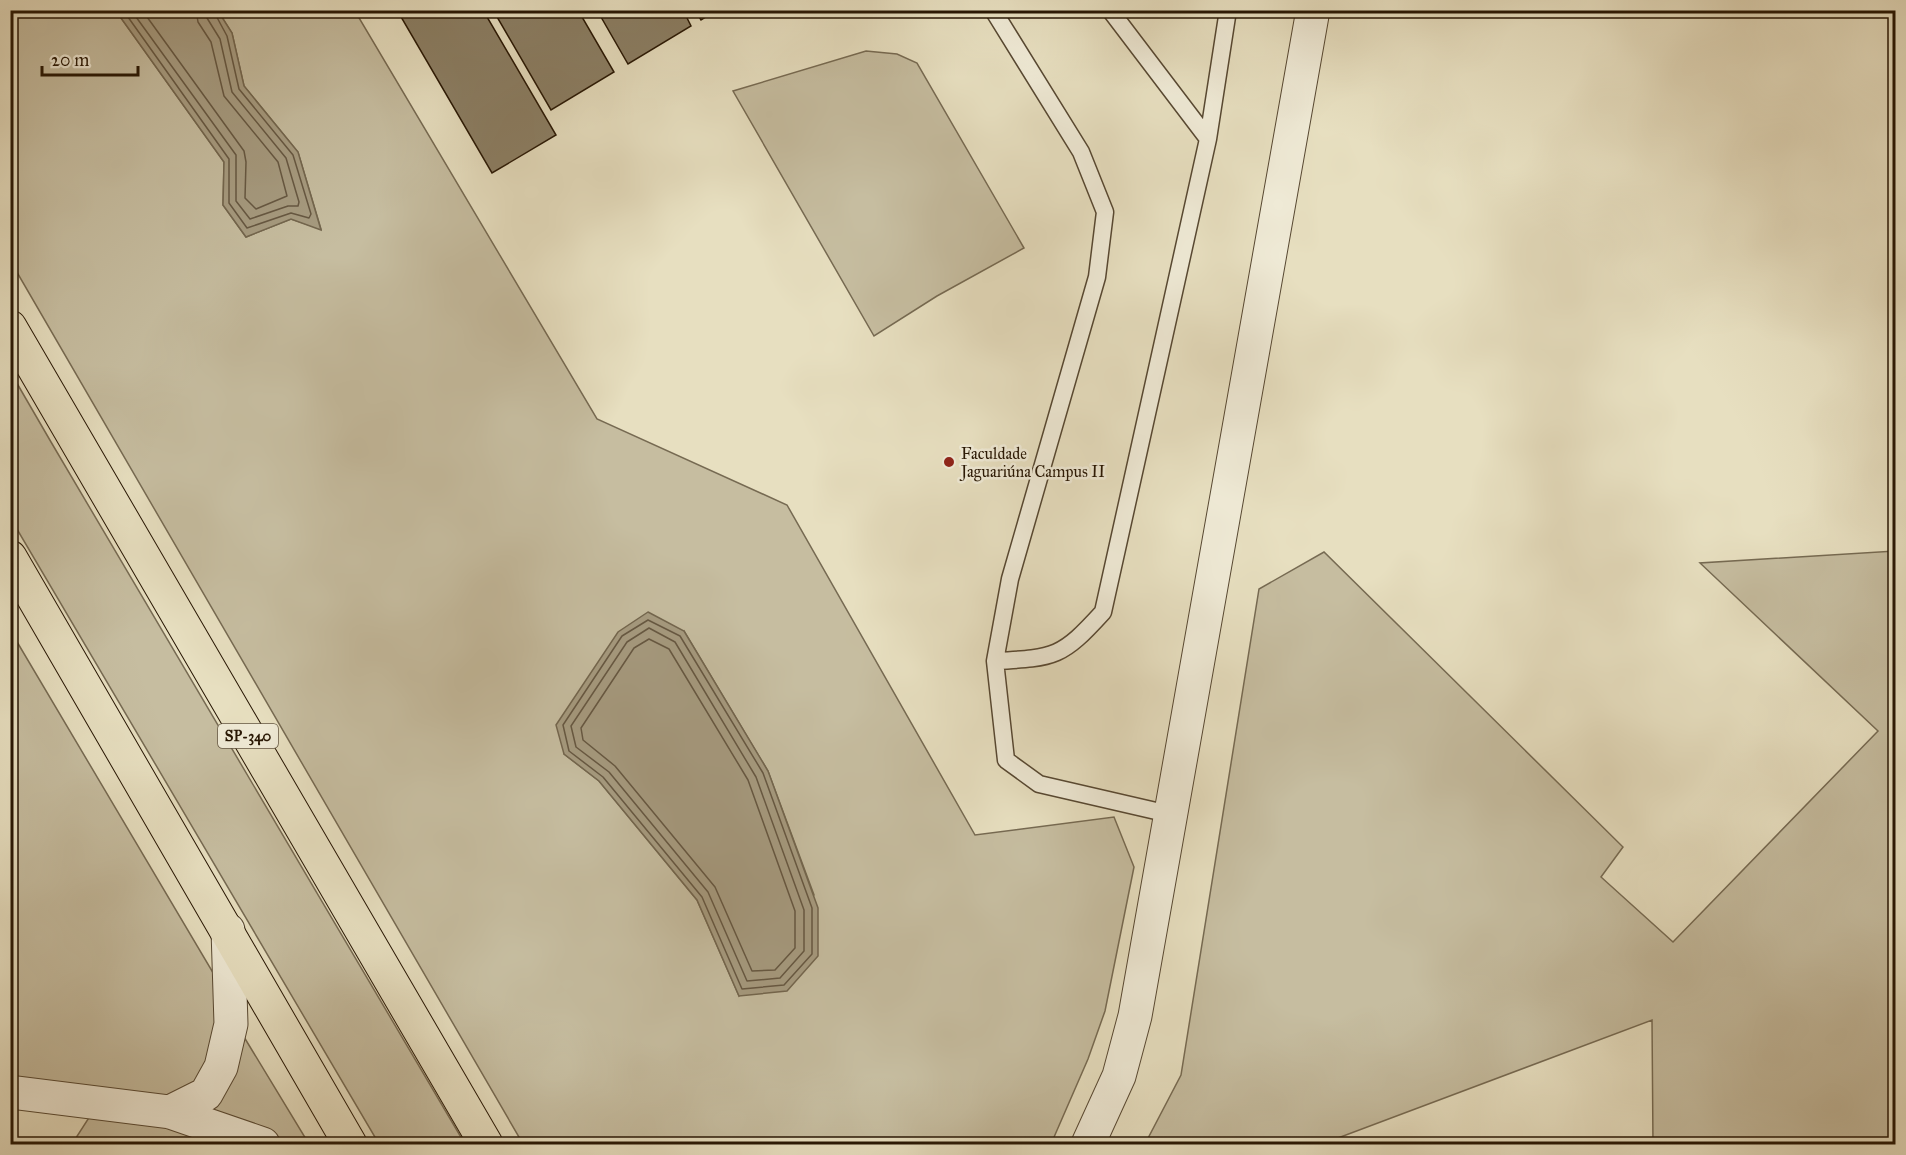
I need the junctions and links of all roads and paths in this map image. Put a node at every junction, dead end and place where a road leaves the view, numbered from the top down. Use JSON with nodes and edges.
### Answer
{"nodes":[{"id":1,"x":993,"y":10,"type":"edge"},
{"id":2,"x":1110,"y":10,"type":"edge"},
{"id":3,"x":1228,"y":10,"type":"edge"},
{"id":4,"x":1313,"y":10,"type":"edge"},
{"id":5,"x":1208,"y":139,"type":"junction"},
{"id":6,"x":10,"y":327,"type":"edge"},
{"id":7,"x":10,"y":557,"type":"edge"},
{"id":8,"x":995,"y":661,"type":"junction"},
{"id":9,"x":1169,"y":814,"type":"junction"},
{"id":10,"x":228,"y":930,"type":"junction"},
{"id":11,"x":10,"y":1092,"type":"edge"},
{"id":12,"x":171,"y":1112,"type":"junction"},
{"id":13,"x":1093,"y":1139,"type":"edge"},
{"id":14,"x":263,"y":1144,"type":"edge"},
{"id":15,"x":350,"y":1144,"type":"edge"},
{"id":16,"x":486,"y":1144,"type":"edge"}],
"edges":[{"from":1,"to":8,"type":"lane"},
{"from":2,"to":5,"type":"lane"},
{"from":3,"to":5,"type":"lane"},
{"from":4,"to":9,"type":"street"},
{"from":5,"to":8,"type":"lane"},
{"from":6,"to":16,"type":"highway","number":"SP-340"},
{"from":7,"to":10,"type":"highway"},
{"from":8,"to":9,"type":"lane"},
{"from":9,"to":13,"type":"street"},
{"from":10,"to":12,"type":"street"},
{"from":10,"to":15,"type":"highway"},
{"from":11,"to":12,"type":"street"},
{"from":12,"to":14,"type":"street"}]}
